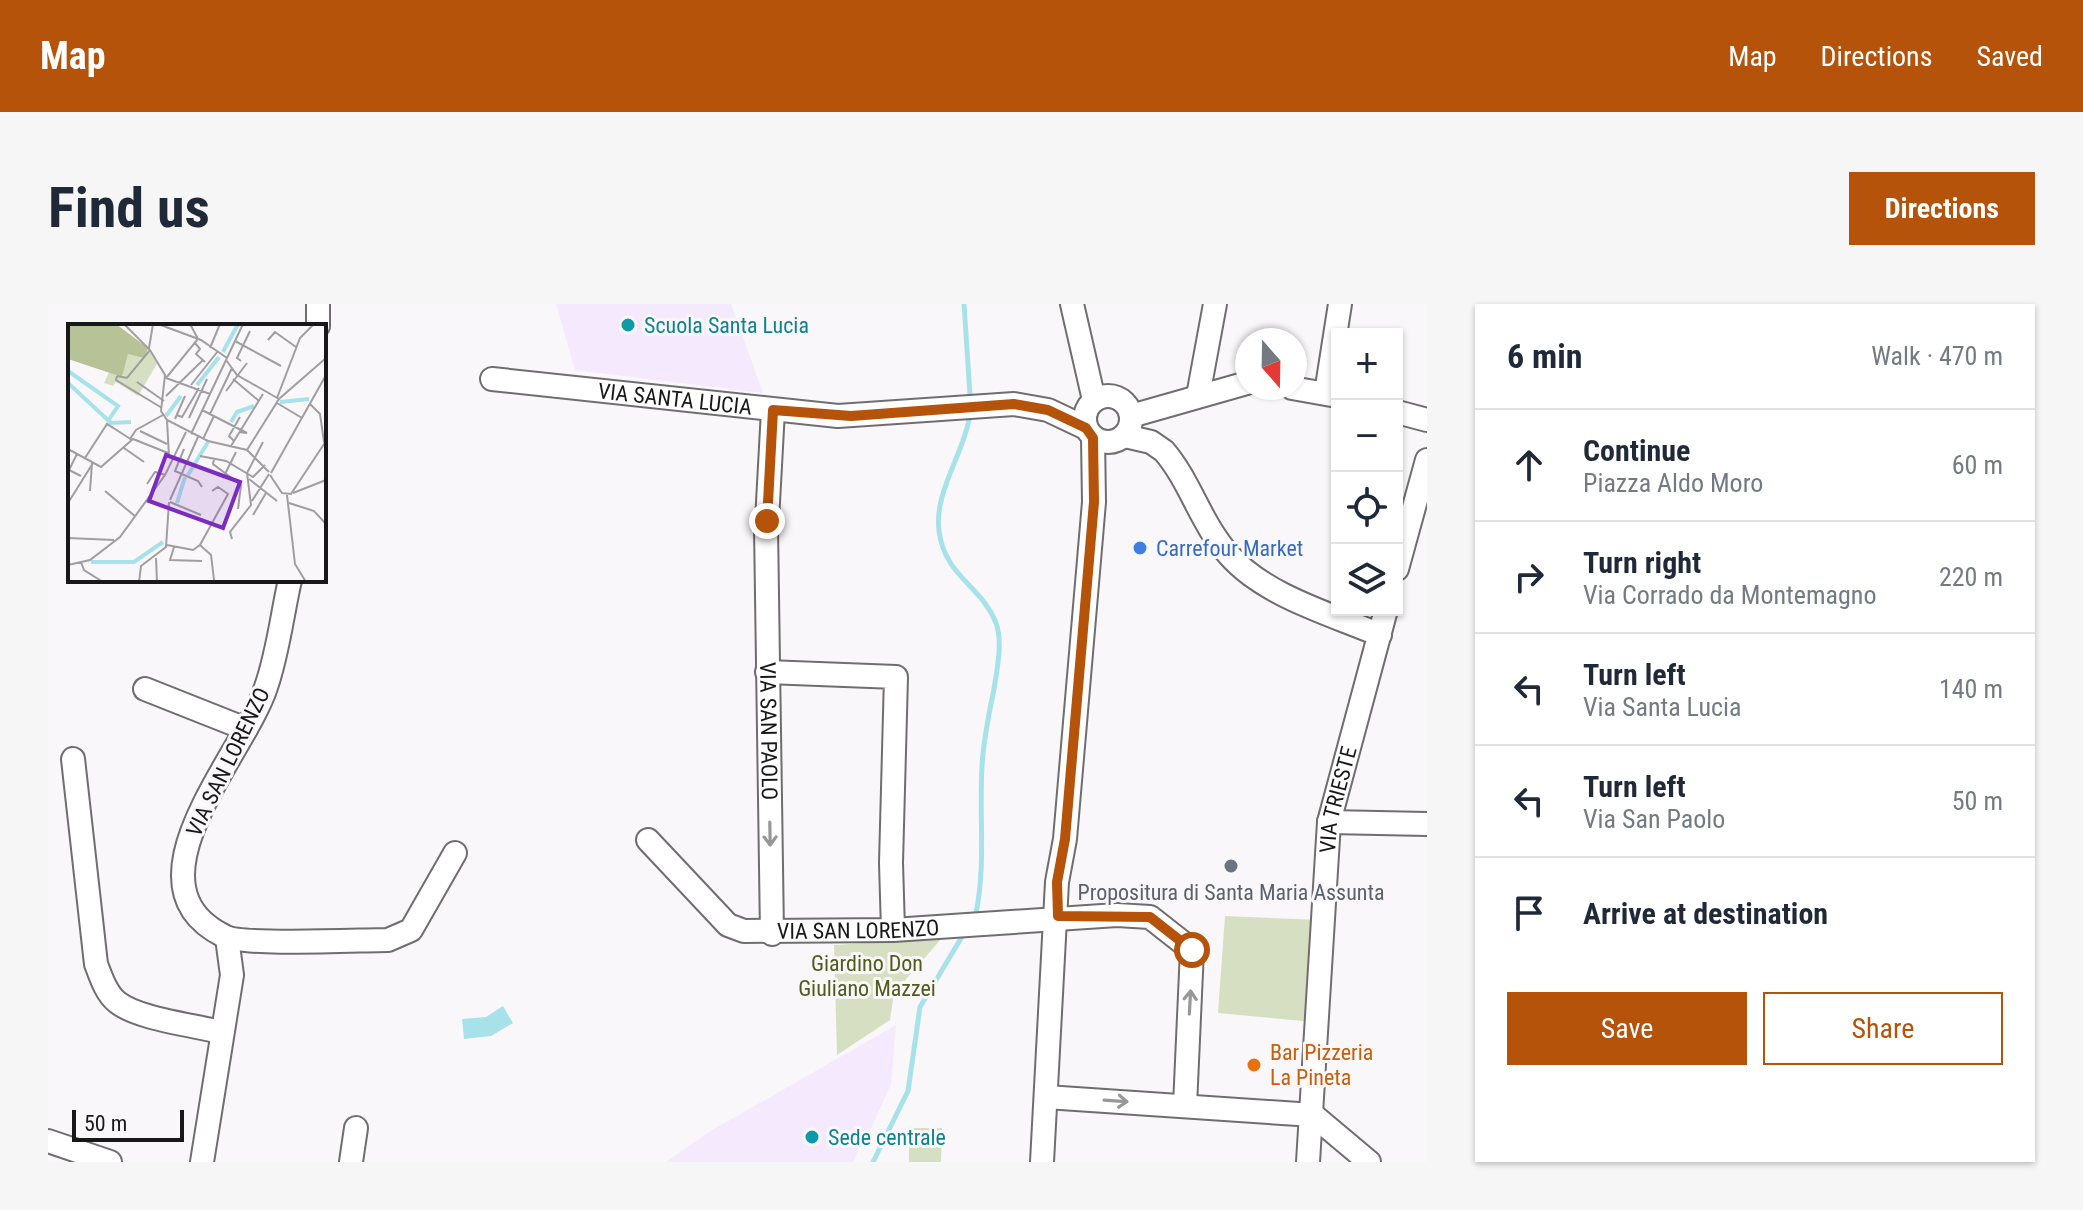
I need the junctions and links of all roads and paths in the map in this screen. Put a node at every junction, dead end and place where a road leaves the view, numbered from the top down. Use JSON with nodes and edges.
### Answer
{"nodes":[{"id":1,"x":1072,"y":304,"type":"edge"},
{"id":2,"x":1215,"y":304,"type":"edge"},
{"id":3,"x":1340,"y":304,"type":"edge"},
{"id":4,"x":1338,"y":328,"type":"edge"},
{"id":5,"x":492,"y":379,"type":"dead end"},
{"id":6,"x":1235,"y":386,"type":"edge"},
{"id":7,"x":1307,"y":390,"type":"edge"},
{"id":8,"x":1331,"y":394,"type":"edge"},
{"id":9,"x":1198,"y":396,"type":"junction"},
{"id":10,"x":773,"y":410,"type":"junction"},
{"id":11,"x":1403,"y":414,"type":"edge"},
{"id":12,"x":1427,"y":420,"type":"edge"},
{"id":13,"x":1108,"y":421,"type":"junction"},
{"id":14,"x":1427,"y":460,"type":"edge"},
{"id":15,"x":1403,"y":547,"type":"edge"},
{"id":16,"x":290,"y":582,"type":"edge"},
{"id":17,"x":1385,"y":616,"type":"edge"},
{"id":18,"x":1380,"y":635,"type":"junction"},
{"id":19,"x":767,"y":672,"type":"junction"},
{"id":20,"x":145,"y":689,"type":"dead end"},
{"id":21,"x":246,"y":729,"type":"junction"},
{"id":22,"x":73,"y":759,"type":"dead end"},
{"id":23,"x":1329,"y":822,"type":"junction"},
{"id":24,"x":1427,"y":824,"type":"edge"},
{"id":25,"x":648,"y":840,"type":"dead end"},
{"id":26,"x":455,"y":853,"type":"dead end"},
{"id":27,"x":1058,"y":916,"type":"junction"},
{"id":28,"x":893,"y":930,"type":"junction"},
{"id":29,"x":772,"y":934,"type":"junction"},
{"id":30,"x":227,"y":938,"type":"junction"},
{"id":31,"x":220,"y":1032,"type":"junction"},
{"id":32,"x":1046,"y":1097,"type":"junction"},
{"id":33,"x":1185,"y":1106,"type":"junction"},
{"id":34,"x":1313,"y":1115,"type":"junction"},
{"id":35,"x":356,"y":1128,"type":"dead end"},
{"id":36,"x":48,"y":1141,"type":"edge"},
{"id":37,"x":110,"y":1162,"type":"edge"},
{"id":38,"x":202,"y":1162,"type":"edge"},
{"id":39,"x":351,"y":1162,"type":"edge"},
{"id":40,"x":1042,"y":1162,"type":"edge"},
{"id":41,"x":1308,"y":1162,"type":"edge"},
{"id":42,"x":1369,"y":1162,"type":"edge"}],
"edges":[{"from":1,"to":13,"type":"street"},
{"from":2,"to":9,"type":"street"},
{"from":3,"to":4,"type":"street"},
{"from":5,"to":10,"type":"street","name":"VIA SANTA LUCIA"},
{"from":6,"to":9,"type":"street"},
{"from":7,"to":8,"type":"street"},
{"from":9,"to":13,"type":"street"},
{"from":10,"to":13,"type":"street","name":"VIA SANTA LUCIA"},
{"from":10,"to":19,"type":"street","name":"VIA SAN PAOLO"},
{"from":11,"to":12,"type":"street"},
{"from":13,"to":18,"type":"street"},
{"from":13,"to":27,"type":"street"},
{"from":14,"to":15,"type":"street"},
{"from":16,"to":21,"type":"street","name":"VIA SAN LORENZO"},
{"from":17,"to":18,"type":"street","name":"VIA TRIESTE"},
{"from":18,"to":23,"type":"street","name":"VIA TRIESTE"},
{"from":19,"to":28,"type":"street"},
{"from":19,"to":29,"type":"street","name":"VIA SAN PAOLO","one_way":true},
{"from":20,"to":21,"type":"street"},
{"from":21,"to":30,"type":"street","name":"VIA SAN LORENZO"},
{"from":22,"to":31,"type":"street"},
{"from":23,"to":24,"type":"street"},
{"from":23,"to":34,"type":"street","name":"VIA TRIESTE"},
{"from":25,"to":29,"type":"street","name":"VIA SAN LORENZO"},
{"from":26,"to":30,"type":"street"},
{"from":27,"to":28,"type":"street","name":"VIA SAN LORENZO"},
{"from":27,"to":32,"type":"street"},
{"from":33,"to":27,"type":"street","name":"VIA SAN LORENZO","one_way":true},
{"from":28,"to":29,"type":"street","name":"VIA SAN LORENZO"},
{"from":30,"to":31,"type":"street"},
{"from":31,"to":38,"type":"street"},
{"from":32,"to":33,"type":"street","one_way":true},
{"from":32,"to":40,"type":"street"},
{"from":33,"to":34,"type":"street"},
{"from":34,"to":41,"type":"street","name":"VIA TRIESTE"},
{"from":34,"to":42,"type":"street"},
{"from":35,"to":39,"type":"street"},
{"from":36,"to":37,"type":"street"}]}
